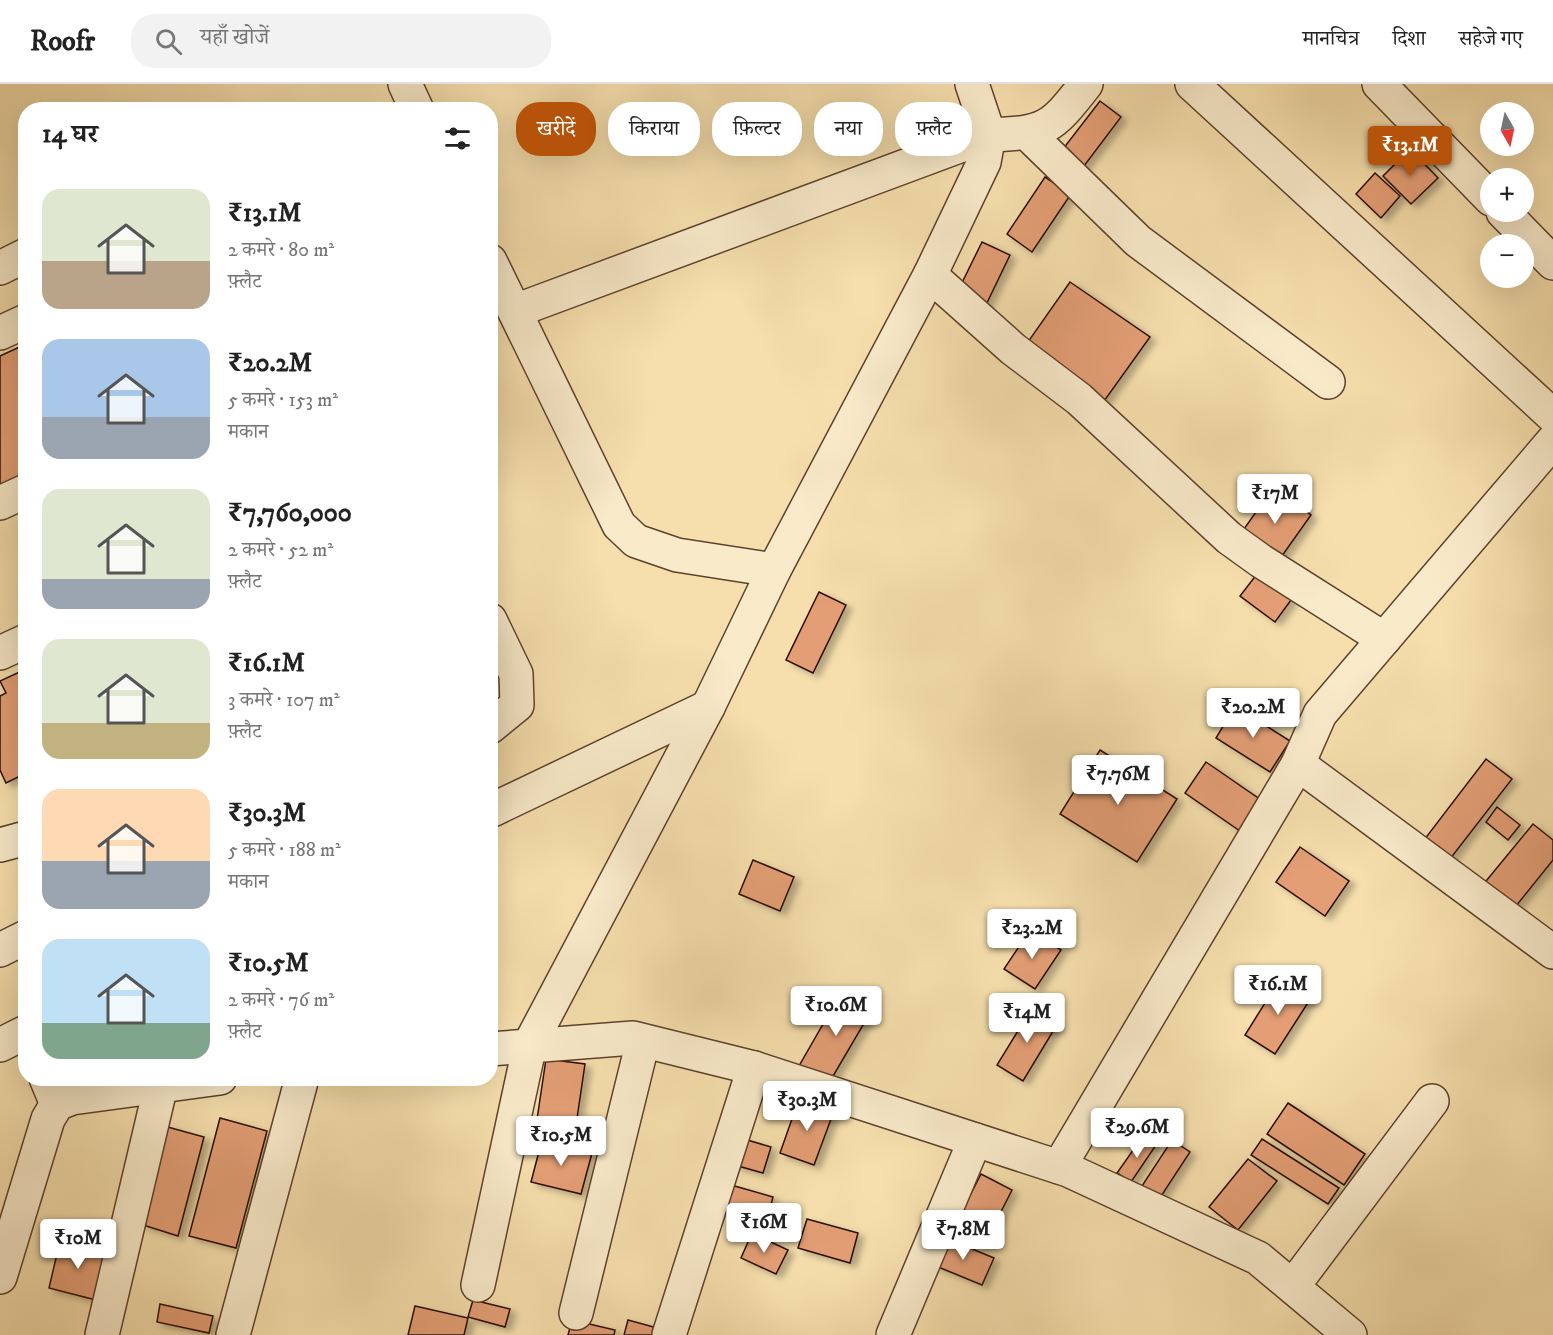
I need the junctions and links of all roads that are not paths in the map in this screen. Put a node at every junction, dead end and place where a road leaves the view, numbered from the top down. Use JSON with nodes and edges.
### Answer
{"nodes":[{"id":1,"x":405,"y":84,"type":"edge"},
{"id":2,"x":972,"y":84,"type":"edge"},
{"id":3,"x":1086,"y":84,"type":"edge"},
{"id":4,"x":1192,"y":84,"type":"edge"},
{"id":5,"x":1379,"y":84,"type":"edge"},
{"id":6,"x":413,"y":102,"type":"edge"},
{"id":7,"x":1028,"y":134,"type":"junction"},
{"id":8,"x":989,"y":135,"type":"junction"},
{"id":9,"x":1480,"y":188,"type":"edge"},
{"id":10,"x":1513,"y":222,"type":"edge"},
{"id":11,"x":18,"y":259,"type":"edge"},
{"id":12,"x":1553,"y":263,"type":"edge"},
{"id":13,"x":0,"y":268,"type":"edge"},
{"id":14,"x":930,"y":275,"type":"junction"},
{"id":15,"x":498,"y":277,"type":"edge"},
{"id":16,"x":515,"y":311,"type":"junction"},
{"id":17,"x":18,"y":325,"type":"edge"},
{"id":18,"x":0,"y":333,"type":"edge"},
{"id":19,"x":1328,"y":382,"type":"dead end"},
{"id":20,"x":1553,"y":416,"type":"edge"},
{"id":21,"x":1553,"y":441,"type":"edge"},
{"id":22,"x":18,"y":495,"type":"edge"},
{"id":23,"x":0,"y":503,"type":"edge"},
{"id":24,"x":774,"y":570,"type":"junction"},
{"id":25,"x":498,"y":637,"type":"edge"},
{"id":26,"x":1384,"y":639,"type":"junction"},
{"id":27,"x":18,"y":645,"type":"edge"},
{"id":28,"x":0,"y":653,"type":"edge"},
{"id":29,"x":708,"y":707,"type":"junction"},
{"id":30,"x":498,"y":720,"type":"edge"},
{"id":31,"x":1298,"y":764,"type":"junction"},
{"id":32,"x":498,"y":807,"type":"edge"},
{"id":33,"x":18,"y":840,"type":"edge"},
{"id":34,"x":0,"y":845,"type":"edge"},
{"id":35,"x":18,"y":942,"type":"edge"},
{"id":36,"x":0,"y":950,"type":"edge"},
{"id":37,"x":1553,"y":952,"type":"edge"},
{"id":38,"x":18,"y":1036,"type":"edge"},
{"id":39,"x":643,"y":1041,"type":"junction"},
{"id":40,"x":530,"y":1044,"type":"junction"},
{"id":41,"x":0,"y":1045,"type":"edge"},
{"id":42,"x":498,"y":1048,"type":"edge"},
{"id":43,"x":754,"y":1068,"type":"junction"},
{"id":44,"x":154,"y":1086,"type":"edge"},
{"id":45,"x":161,"y":1086,"type":"edge"},
{"id":46,"x":300,"y":1086,"type":"edge"},
{"id":47,"x":51,"y":1091,"type":"edge"},
{"id":48,"x":1432,"y":1101,"type":"dead end"},
{"id":49,"x":975,"y":1140,"type":"junction"},
{"id":50,"x":1059,"y":1167,"type":"junction"},
{"id":51,"x":0,"y":1277,"type":"edge"},
{"id":52,"x":478,"y":1285,"type":"dead end"},
{"id":53,"x":1293,"y":1286,"type":"junction"},
{"id":54,"x":576,"y":1313,"type":"dead end"},
{"id":55,"x":102,"y":1335,"type":"edge"},
{"id":56,"x":233,"y":1335,"type":"edge"},
{"id":57,"x":669,"y":1335,"type":"edge"},
{"id":58,"x":893,"y":1335,"type":"edge"},
{"id":59,"x":1350,"y":1335,"type":"edge"}],
"edges":[{"from":1,"to":6,"type":"street"},
{"from":2,"to":8,"type":"street"},
{"from":3,"to":7,"type":"street"},
{"from":4,"to":20,"type":"street"},
{"from":5,"to":9,"type":"street"},
{"from":7,"to":8,"type":"street"},
{"from":7,"to":19,"type":"street"},
{"from":8,"to":14,"type":"street"},
{"from":8,"to":16,"type":"street"},
{"from":10,"to":12,"type":"street"},
{"from":11,"to":13,"type":"street"},
{"from":14,"to":24,"type":"street"},
{"from":14,"to":26,"type":"street"},
{"from":15,"to":16,"type":"street"},
{"from":16,"to":24,"type":"street"},
{"from":17,"to":18,"type":"street"},
{"from":21,"to":26,"type":"street"},
{"from":22,"to":23,"type":"street"},
{"from":24,"to":29,"type":"street"},
{"from":25,"to":30,"type":"street"},
{"from":26,"to":31,"type":"street"},
{"from":27,"to":28,"type":"street"},
{"from":29,"to":32,"type":"street"},
{"from":29,"to":40,"type":"street"},
{"from":31,"to":37,"type":"street"},
{"from":31,"to":50,"type":"street"},
{"from":33,"to":34,"type":"street"},
{"from":35,"to":36,"type":"street"},
{"from":38,"to":41,"type":"street"},
{"from":39,"to":40,"type":"street"},
{"from":39,"to":43,"type":"street"},
{"from":39,"to":54,"type":"street"},
{"from":40,"to":42,"type":"street"},
{"from":40,"to":52,"type":"street"},
{"from":43,"to":49,"type":"street"},
{"from":43,"to":57,"type":"street"},
{"from":44,"to":47,"type":"street"},
{"from":45,"to":55,"type":"street"},
{"from":46,"to":56,"type":"street"},
{"from":47,"to":51,"type":"street"},
{"from":48,"to":53,"type":"street"},
{"from":49,"to":50,"type":"street"},
{"from":49,"to":58,"type":"street"},
{"from":50,"to":53,"type":"street"},
{"from":53,"to":59,"type":"street"}]}
